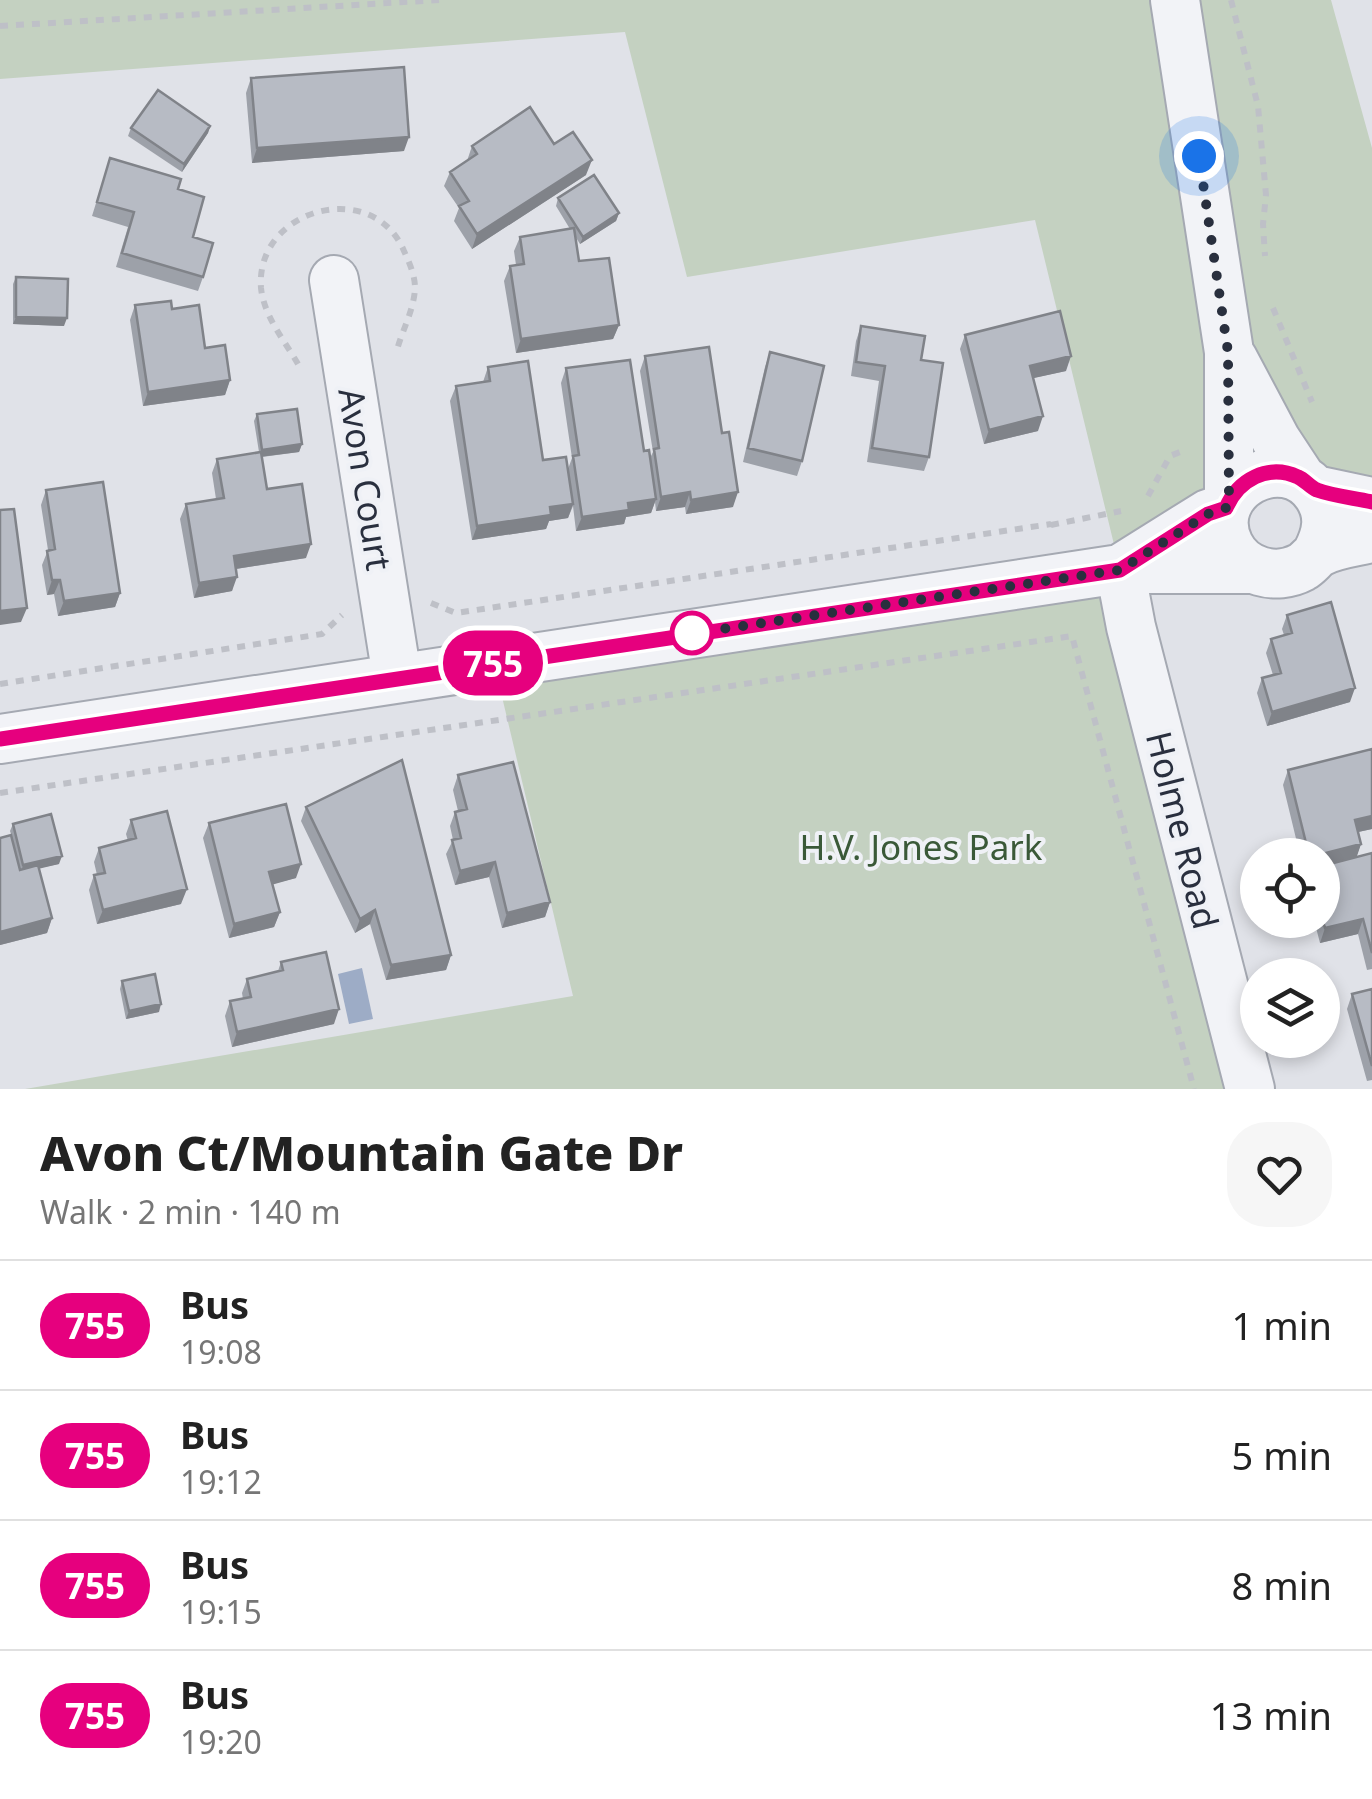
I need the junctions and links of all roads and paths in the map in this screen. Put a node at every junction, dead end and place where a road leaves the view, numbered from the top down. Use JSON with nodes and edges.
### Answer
{"nodes":[{"id":1,"x":439,"y":0,"type":"edge"},
{"id":2,"x":1176,"y":0,"type":"edge"},
{"id":3,"x":1231,"y":0,"type":"edge"},
{"id":4,"x":0,"y":26,"type":"edge"},
{"id":5,"x":1266,"y":260,"type":"dead end"},
{"id":6,"x":334,"y":280,"type":"dead end"},
{"id":7,"x":1272,"y":306,"type":"dead end"},
{"id":8,"x":1228,"y":352,"type":"junction"},
{"id":9,"x":1315,"y":417,"type":"dead end"},
{"id":10,"x":1194,"y":449,"type":"dead end"},
{"id":11,"x":1308,"y":484,"type":"junction"},
{"id":12,"x":1372,"y":502,"type":"edge"},
{"id":13,"x":1144,"y":503,"type":"dead end"},
{"id":14,"x":1228,"y":504,"type":"junction"},
{"id":15,"x":1136,"y":508,"type":"dead end"},
{"id":16,"x":1051,"y":524,"type":"junction"},
{"id":17,"x":1052,"y":537,"type":"dead end"},
{"id":18,"x":1372,"y":538,"type":"edge"},
{"id":19,"x":1317,"y":553,"type":"junction"},
{"id":20,"x":1120,"y":570,"type":"junction"},
{"id":21,"x":1254,"y":570,"type":"junction"},
{"id":22,"x":412,"y":606,"type":"dead end"},
{"id":23,"x":343,"y":614,"type":"dead end"},
{"id":24,"x":397,"y":677,"type":"junction"},
{"id":25,"x":0,"y":684,"type":"edge"},
{"id":26,"x":0,"y":739,"type":"edge"},
{"id":27,"x":0,"y":793,"type":"edge"},
{"id":28,"x":1194,"y":1089,"type":"edge"},
{"id":29,"x":1250,"y":1089,"type":"edge"}],
"edges":[{"from":1,"to":4,"type":"path"},
{"from":2,"to":8,"type":"street"},
{"from":3,"to":5,"type":"path"},
{"from":6,"to":24,"type":"street","name":"Avon Court"},
{"from":7,"to":9,"type":"path"},
{"from":8,"to":11,"type":"street"},
{"from":8,"to":14,"type":"street"},
{"from":10,"to":13,"type":"path"},
{"from":11,"to":12,"type":"street"},
{"from":11,"to":14,"type":"street"},
{"from":11,"to":19,"type":"street"},
{"from":14,"to":20,"type":"street"},
{"from":14,"to":21,"type":"street"},
{"from":15,"to":16,"type":"path"},
{"from":16,"to":17,"type":"path"},
{"from":16,"to":22,"type":"path"},
{"from":18,"to":19,"type":"street"},
{"from":19,"to":21,"type":"street"},
{"from":20,"to":21,"type":"street"},
{"from":20,"to":24,"type":"street"},
{"from":20,"to":29,"type":"street","name":"Holme Road"},
{"from":23,"to":25,"type":"path"},
{"from":24,"to":26,"type":"street"},
{"from":27,"to":28,"type":"path"}]}
